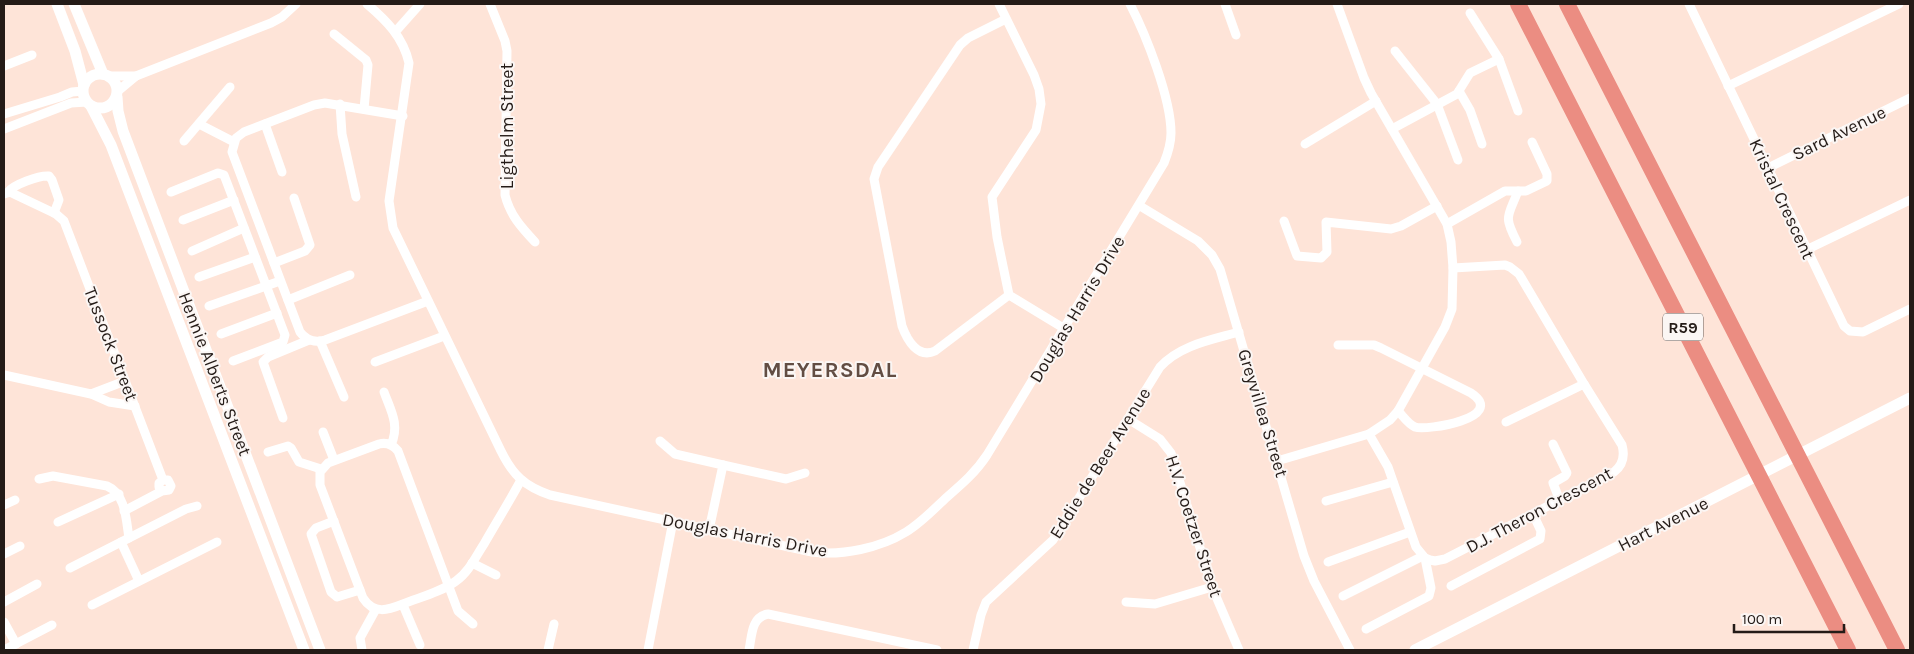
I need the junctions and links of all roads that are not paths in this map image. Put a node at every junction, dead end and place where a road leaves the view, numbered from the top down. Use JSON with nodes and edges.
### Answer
{"nodes":[{"id":1,"x":58,"y":4,"type":"edge"},
{"id":2,"x":74,"y":4,"type":"edge"},
{"id":3,"x":296,"y":4,"type":"edge"},
{"id":4,"x":367,"y":4,"type":"edge"},
{"id":5,"x":420,"y":4,"type":"edge"},
{"id":6,"x":490,"y":4,"type":"edge"},
{"id":7,"x":999,"y":4,"type":"edge"},
{"id":8,"x":1130,"y":4,"type":"edge"},
{"id":9,"x":1225,"y":4,"type":"edge"},
{"id":10,"x":1337,"y":4,"type":"edge"},
{"id":11,"x":1518,"y":4,"type":"edge"},
{"id":12,"x":1567,"y":4,"type":"edge"},
{"id":13,"x":1578,"y":4,"type":"edge"},
{"id":14,"x":1689,"y":4,"type":"edge"},
{"id":15,"x":1899,"y":4,"type":"edge"},
{"id":16,"x":1470,"y":13,"type":"dead end"},
{"id":17,"x":1006,"y":19,"type":"junction"},
{"id":18,"x":396,"y":31,"type":"junction"},
{"id":19,"x":334,"y":34,"type":"dead end"},
{"id":20,"x":1236,"y":35,"type":"dead end"},
{"id":21,"x":1395,"y":50,"type":"dead end"},
{"id":22,"x":32,"y":55,"type":"dead end"},
{"id":23,"x":1498,"y":59,"type":"junction"},
{"id":24,"x":4,"y":66,"type":"edge"},
{"id":25,"x":106,"y":75,"type":"junction"},
{"id":26,"x":136,"y":76,"type":"junction"},
{"id":27,"x":1728,"y":86,"type":"junction"},
{"id":28,"x":230,"y":87,"type":"dead end"},
{"id":29,"x":83,"y":88,"type":"junction"},
{"id":30,"x":1459,"y":91,"type":"junction"},
{"id":31,"x":117,"y":94,"type":"junction"},
{"id":32,"x":1910,"y":98,"type":"edge"},
{"id":33,"x":1376,"y":101,"type":"junction"},
{"id":34,"x":89,"y":104,"type":"junction"},
{"id":35,"x":340,"y":104,"type":"junction"},
{"id":36,"x":1437,"y":104,"type":"junction"},
{"id":37,"x":364,"y":109,"type":"junction"},
{"id":38,"x":1518,"y":111,"type":"dead end"},
{"id":39,"x":4,"y":114,"type":"edge"},
{"id":40,"x":402,"y":116,"type":"junction"},
{"id":41,"x":199,"y":124,"type":"junction"},
{"id":42,"x":265,"y":124,"type":"junction"},
{"id":43,"x":4,"y":129,"type":"edge"},
{"id":44,"x":1392,"y":129,"type":"junction"},
{"id":45,"x":1637,"y":140,"type":"junction"},
{"id":46,"x":184,"y":141,"type":"dead end"},
{"id":47,"x":234,"y":142,"type":"junction"},
{"id":48,"x":1532,"y":142,"type":"dead end"},
{"id":49,"x":1305,"y":144,"type":"dead end"},
{"id":50,"x":1482,"y":144,"type":"dead end"},
{"id":51,"x":1458,"y":160,"type":"dead end"},
{"id":52,"x":1768,"y":168,"type":"junction"},
{"id":53,"x":282,"y":172,"type":"dead end"},
{"id":54,"x":1518,"y":191,"type":"junction"},
{"id":55,"x":171,"y":192,"type":"dead end"},
{"id":56,"x":6,"y":193,"type":"edge"},
{"id":57,"x":356,"y":197,"type":"dead end"},
{"id":58,"x":294,"y":198,"type":"dead end"},
{"id":59,"x":234,"y":200,"type":"junction"},
{"id":60,"x":1910,"y":200,"type":"edge"},
{"id":61,"x":1140,"y":206,"type":"junction"},
{"id":62,"x":1437,"y":206,"type":"junction"},
{"id":63,"x":54,"y":213,"type":"junction"},
{"id":64,"x":183,"y":220,"type":"dead end"},
{"id":65,"x":1284,"y":221,"type":"dead end"},
{"id":66,"x":1447,"y":224,"type":"junction"},
{"id":67,"x":244,"y":228,"type":"junction"},
{"id":68,"x":535,"y":242,"type":"dead end"},
{"id":69,"x":1517,"y":242,"type":"dead end"},
{"id":70,"x":1806,"y":250,"type":"junction"},
{"id":71,"x":192,"y":251,"type":"dead end"},
{"id":72,"x":255,"y":256,"type":"junction"},
{"id":73,"x":274,"y":263,"type":"junction"},
{"id":74,"x":1453,"y":268,"type":"junction"},
{"id":75,"x":350,"y":275,"type":"dead end"},
{"id":76,"x":199,"y":277,"type":"dead end"},
{"id":77,"x":280,"y":281,"type":"junction"},
{"id":78,"x":266,"y":285,"type":"junction"},
{"id":79,"x":1009,"y":295,"type":"junction"},
{"id":80,"x":288,"y":300,"type":"junction"},
{"id":81,"x":428,"y":301,"type":"junction"},
{"id":82,"x":209,"y":306,"type":"dead end"},
{"id":83,"x":1910,"y":309,"type":"edge"},
{"id":84,"x":276,"y":313,"type":"junction"},
{"id":85,"x":1065,"y":329,"type":"junction"},
{"id":86,"x":1238,"y":332,"type":"junction"},
{"id":87,"x":221,"y":334,"type":"dead end"},
{"id":88,"x":444,"y":336,"type":"junction"},
{"id":89,"x":309,"y":340,"type":"junction"},
{"id":90,"x":320,"y":341,"type":"junction"},
{"id":91,"x":1338,"y":345,"type":"dead end"},
{"id":92,"x":233,"y":361,"type":"dead end"},
{"id":93,"x":375,"y":362,"type":"dead end"},
{"id":94,"x":1421,"y":368,"type":"junction"},
{"id":95,"x":4,"y":375,"type":"edge"},
{"id":96,"x":125,"y":381,"type":"junction"},
{"id":97,"x":1584,"y":384,"type":"junction"},
{"id":98,"x":384,"y":392,"type":"dead end"},
{"id":99,"x":91,"y":394,"type":"junction"},
{"id":100,"x":344,"y":396,"type":"dead end"},
{"id":101,"x":1910,"y":398,"type":"edge"},
{"id":102,"x":135,"y":406,"type":"junction"},
{"id":103,"x":1398,"y":411,"type":"junction"},
{"id":104,"x":283,"y":418,"type":"dead end"},
{"id":105,"x":1128,"y":420,"type":"junction"},
{"id":106,"x":1506,"y":422,"type":"dead end"},
{"id":107,"x":323,"y":432,"type":"dead end"},
{"id":108,"x":1369,"y":434,"type":"junction"},
{"id":109,"x":660,"y":441,"type":"dead end"},
{"id":110,"x":1553,"y":444,"type":"dead end"},
{"id":111,"x":391,"y":445,"type":"junction"},
{"id":112,"x":268,"y":452,"type":"dead end"},
{"id":113,"x":334,"y":460,"type":"junction"},
{"id":114,"x":1277,"y":461,"type":"junction"},
{"id":115,"x":723,"y":465,"type":"junction"},
{"id":116,"x":321,"y":469,"type":"junction"},
{"id":117,"x":805,"y":473,"type":"dead end"},
{"id":118,"x":39,"y":479,"type":"dead end"},
{"id":119,"x":520,"y":480,"type":"junction"},
{"id":120,"x":1393,"y":482,"type":"junction"},
{"id":121,"x":119,"y":494,"type":"junction"},
{"id":122,"x":15,"y":500,"type":"dead end"},
{"id":123,"x":1326,"y":501,"type":"dead end"},
{"id":124,"x":1560,"y":501,"type":"junction"},
{"id":125,"x":4,"y":505,"type":"edge"},
{"id":126,"x":197,"y":506,"type":"dead end"},
{"id":127,"x":124,"y":511,"type":"junction"},
{"id":128,"x":1533,"y":514,"type":"junction"},
{"id":129,"x":334,"y":521,"type":"junction"},
{"id":130,"x":58,"y":522,"type":"dead end"},
{"id":131,"x":674,"y":522,"type":"junction"},
{"id":132,"x":709,"y":530,"type":"junction"},
{"id":133,"x":1410,"y":532,"type":"junction"},
{"id":134,"x":125,"y":540,"type":"junction"},
{"id":135,"x":217,"y":542,"type":"dead end"},
{"id":136,"x":20,"y":546,"type":"dead end"},
{"id":137,"x":4,"y":554,"type":"edge"},
{"id":138,"x":1424,"y":557,"type":"junction"},
{"id":139,"x":1328,"y":562,"type":"dead end"},
{"id":140,"x":472,"y":563,"type":"junction"},
{"id":141,"x":70,"y":568,"type":"dead end"},
{"id":142,"x":496,"y":575,"type":"dead end"},
{"id":143,"x":140,"y":581,"type":"junction"},
{"id":144,"x":37,"y":584,"type":"dead end"},
{"id":145,"x":450,"y":585,"type":"junction"},
{"id":146,"x":1450,"y":586,"type":"dead end"},
{"id":147,"x":1212,"y":587,"type":"junction"},
{"id":148,"x":360,"y":590,"type":"junction"},
{"id":149,"x":1343,"y":596,"type":"dead end"},
{"id":150,"x":4,"y":602,"type":"edge"},
{"id":151,"x":1126,"y":602,"type":"dead end"},
{"id":152,"x":403,"y":604,"type":"junction"},
{"id":153,"x":92,"y":605,"type":"dead end"},
{"id":154,"x":376,"y":610,"type":"junction"},
{"id":155,"x":4,"y":622,"type":"edge"},
{"id":156,"x":473,"y":624,"type":"dead end"},
{"id":157,"x":554,"y":624,"type":"dead end"},
{"id":158,"x":52,"y":625,"type":"dead end"},
{"id":159,"x":1366,"y":629,"type":"dead end"},
{"id":160,"x":16,"y":644,"type":"junction"},
{"id":161,"x":420,"y":645,"type":"dead end"},
{"id":162,"x":4,"y":650,"type":"edge"},
{"id":163,"x":304,"y":650,"type":"edge"},
{"id":164,"x":320,"y":650,"type":"edge"},
{"id":165,"x":362,"y":650,"type":"edge"},
{"id":166,"x":548,"y":650,"type":"edge"},
{"id":167,"x":648,"y":650,"type":"edge"},
{"id":168,"x":748,"y":650,"type":"edge"},
{"id":169,"x":937,"y":650,"type":"edge"},
{"id":170,"x":973,"y":650,"type":"edge"},
{"id":171,"x":1239,"y":650,"type":"edge"},
{"id":172,"x":1350,"y":650,"type":"edge"},
{"id":173,"x":1416,"y":650,"type":"edge"},
{"id":174,"x":1848,"y":650,"type":"edge"},
{"id":175,"x":1897,"y":650,"type":"edge"}],
"edges":[{"from":1,"to":29,"type":"street","name":"Hennie Alberts Street"},
{"from":2,"to":25,"type":"street","name":"Hennie Alberts Street"},
{"from":3,"to":26,"type":"street"},
{"from":4,"to":18,"type":"street","name":"Douglas Harris Drive"},
{"from":5,"to":18,"type":"street"},
{"from":6,"to":68,"type":"street","name":"Ligthelm Street"},
{"from":7,"to":17,"type":"street"},
{"from":8,"to":61,"type":"street","name":"Douglas Harris Drive"},
{"from":9,"to":20,"type":"street"},
{"from":10,"to":33,"type":"street"},
{"from":11,"to":174,"type":"highway","number":"R59"},
{"from":12,"to":45,"type":"highway","number":"R59"},
{"from":13,"to":45,"type":"highway"},
{"from":14,"to":27,"type":"street","name":"Kristal Crescent"},
{"from":15,"to":27,"type":"street"},
{"from":16,"to":23,"type":"street"},
{"from":17,"to":79,"type":"street"},
{"from":17,"to":79,"type":"street"},
{"from":18,"to":40,"type":"street","name":"Douglas Harris Drive"},
{"from":19,"to":37,"type":"street"},
{"from":21,"to":36,"type":"street"},
{"from":22,"to":24,"type":"street"},
{"from":23,"to":30,"type":"street"},
{"from":23,"to":38,"type":"street"},
{"from":25,"to":26,"type":"street"},
{"from":25,"to":29,"type":"street"},
{"from":25,"to":31,"type":"street","name":"Hennie Alberts Street"},
{"from":26,"to":31,"type":"street"},
{"from":27,"to":52,"type":"street","name":"Kristal Crescent"},
{"from":28,"to":41,"type":"street"},
{"from":29,"to":34,"type":"street","name":"Hennie Alberts Street"},
{"from":29,"to":39,"type":"street"},
{"from":30,"to":36,"type":"street"},
{"from":30,"to":50,"type":"street"},
{"from":31,"to":34,"type":"street"},
{"from":31,"to":164,"type":"street","name":"Hennie Alberts Street"},
{"from":32,"to":52,"type":"street","name":"Sard Avenue"},
{"from":33,"to":44,"type":"street"},
{"from":33,"to":49,"type":"street"},
{"from":34,"to":43,"type":"street"},
{"from":34,"to":163,"type":"street","name":"Hennie Alberts Street"},
{"from":35,"to":37,"type":"street"},
{"from":35,"to":42,"type":"street"},
{"from":35,"to":57,"type":"street"},
{"from":36,"to":44,"type":"street"},
{"from":36,"to":51,"type":"street"},
{"from":37,"to":40,"type":"street"},
{"from":40,"to":81,"type":"street","name":"Douglas Harris Drive"},
{"from":41,"to":46,"type":"street"},
{"from":41,"to":47,"type":"street"},
{"from":42,"to":47,"type":"street"},
{"from":42,"to":53,"type":"street"},
{"from":44,"to":62,"type":"street"},
{"from":45,"to":175,"type":"highway","number":"R59"},
{"from":47,"to":73,"type":"street"},
{"from":48,"to":54,"type":"street"},
{"from":52,"to":70,"type":"street","name":"Kristal Crescent"},
{"from":54,"to":66,"type":"street"},
{"from":54,"to":69,"type":"street"},
{"from":55,"to":59,"type":"street"},
{"from":56,"to":63,"type":"street","name":"Tussock Street"},
{"from":56,"to":63,"type":"street","name":"Tussock Street"},
{"from":58,"to":73,"type":"street"},
{"from":59,"to":64,"type":"street"},
{"from":59,"to":67,"type":"street"},
{"from":60,"to":70,"type":"street"},
{"from":61,"to":85,"type":"street","name":"Douglas Harris Drive"},
{"from":61,"to":86,"type":"street","name":"Greyvillea Street"},
{"from":62,"to":65,"type":"street"},
{"from":62,"to":66,"type":"street"},
{"from":63,"to":96,"type":"street","name":"Tussock Street"},
{"from":66,"to":74,"type":"street"},
{"from":67,"to":71,"type":"street"},
{"from":67,"to":72,"type":"street"},
{"from":70,"to":83,"type":"street","name":"Kristal Crescent"},
{"from":72,"to":76,"type":"street"},
{"from":72,"to":78,"type":"street"},
{"from":73,"to":77,"type":"street"},
{"from":74,"to":94,"type":"street"},
{"from":74,"to":97,"type":"street","name":"D.J. Theron Crescent"},
{"from":75,"to":80,"type":"street"},
{"from":77,"to":78,"type":"street"},
{"from":77,"to":80,"type":"street"},
{"from":78,"to":82,"type":"street"},
{"from":78,"to":84,"type":"street"},
{"from":79,"to":85,"type":"street"},
{"from":80,"to":89,"type":"street"},
{"from":81,"to":88,"type":"street","name":"Douglas Harris Drive"},
{"from":81,"to":90,"type":"street"},
{"from":84,"to":87,"type":"street"},
{"from":84,"to":92,"type":"street"},
{"from":85,"to":132,"type":"street","name":"Douglas Harris Drive"},
{"from":86,"to":105,"type":"street","name":"Eddie de Beer Avenue"},
{"from":86,"to":114,"type":"street","name":"Greyvillea Street"},
{"from":88,"to":93,"type":"street"},
{"from":88,"to":119,"type":"street","name":"Douglas Harris Drive"},
{"from":89,"to":90,"type":"street"},
{"from":89,"to":104,"type":"street"},
{"from":90,"to":100,"type":"street"},
{"from":91,"to":94,"type":"street"},
{"from":94,"to":103,"type":"street"},
{"from":94,"to":103,"type":"street"},
{"from":95,"to":99,"type":"street"},
{"from":96,"to":99,"type":"street"},
{"from":96,"to":102,"type":"street","name":"Tussock Street"},
{"from":97,"to":106,"type":"street"},
{"from":97,"to":124,"type":"street","name":"D.J. Theron Crescent"},
{"from":98,"to":111,"type":"street"},
{"from":99,"to":102,"type":"street"},
{"from":101,"to":173,"type":"street","name":"Hart Avenue"},
{"from":102,"to":127,"type":"street","name":"Tussock Street"},
{"from":103,"to":108,"type":"street"},
{"from":105,"to":147,"type":"street","name":"H.V. Coetzer Street"},
{"from":105,"to":170,"type":"street","name":"Eddie de Beer Avenue"},
{"from":107,"to":113,"type":"street"},
{"from":108,"to":114,"type":"street"},
{"from":108,"to":120,"type":"street"},
{"from":109,"to":115,"type":"street"},
{"from":110,"to":124,"type":"street"},
{"from":111,"to":113,"type":"street"},
{"from":111,"to":145,"type":"street"},
{"from":112,"to":116,"type":"street"},
{"from":113,"to":116,"type":"street"},
{"from":114,"to":172,"type":"street","name":"Greyvillea Street"},
{"from":115,"to":117,"type":"street"},
{"from":115,"to":132,"type":"street"},
{"from":116,"to":129,"type":"street"},
{"from":118,"to":121,"type":"street"},
{"from":119,"to":131,"type":"street","name":"Douglas Harris Drive"},
{"from":119,"to":140,"type":"street"},
{"from":120,"to":123,"type":"street"},
{"from":120,"to":133,"type":"street"},
{"from":121,"to":127,"type":"street"},
{"from":121,"to":130,"type":"street"},
{"from":122,"to":125,"type":"street"},
{"from":124,"to":128,"type":"street","name":"D.J. Theron Crescent"},
{"from":126,"to":134,"type":"street"},
{"from":127,"to":134,"type":"street"},
{"from":128,"to":138,"type":"street","name":"D.J. Theron Crescent"},
{"from":128,"to":146,"type":"street"},
{"from":129,"to":148,"type":"street"},
{"from":129,"to":148,"type":"street"},
{"from":131,"to":132,"type":"street","name":"Douglas Harris Drive"},
{"from":131,"to":167,"type":"street"},
{"from":133,"to":138,"type":"street"},
{"from":133,"to":139,"type":"street"},
{"from":134,"to":141,"type":"street"},
{"from":134,"to":143,"type":"street"},
{"from":135,"to":143,"type":"street"},
{"from":136,"to":137,"type":"street"},
{"from":138,"to":149,"type":"street"},
{"from":138,"to":159,"type":"street"},
{"from":140,"to":142,"type":"street"},
{"from":140,"to":145,"type":"street"},
{"from":143,"to":153,"type":"street"},
{"from":144,"to":150,"type":"street"},
{"from":145,"to":152,"type":"street"},
{"from":145,"to":156,"type":"street"},
{"from":147,"to":151,"type":"street"},
{"from":147,"to":171,"type":"street","name":"H.V. Coetzer Street"},
{"from":148,"to":154,"type":"street"},
{"from":152,"to":154,"type":"street"},
{"from":152,"to":161,"type":"street"},
{"from":154,"to":165,"type":"street"},
{"from":155,"to":160,"type":"street"},
{"from":157,"to":166,"type":"street"},
{"from":158,"to":160,"type":"street"},
{"from":160,"to":162,"type":"street"},
{"from":168,"to":169,"type":"street"}]}
